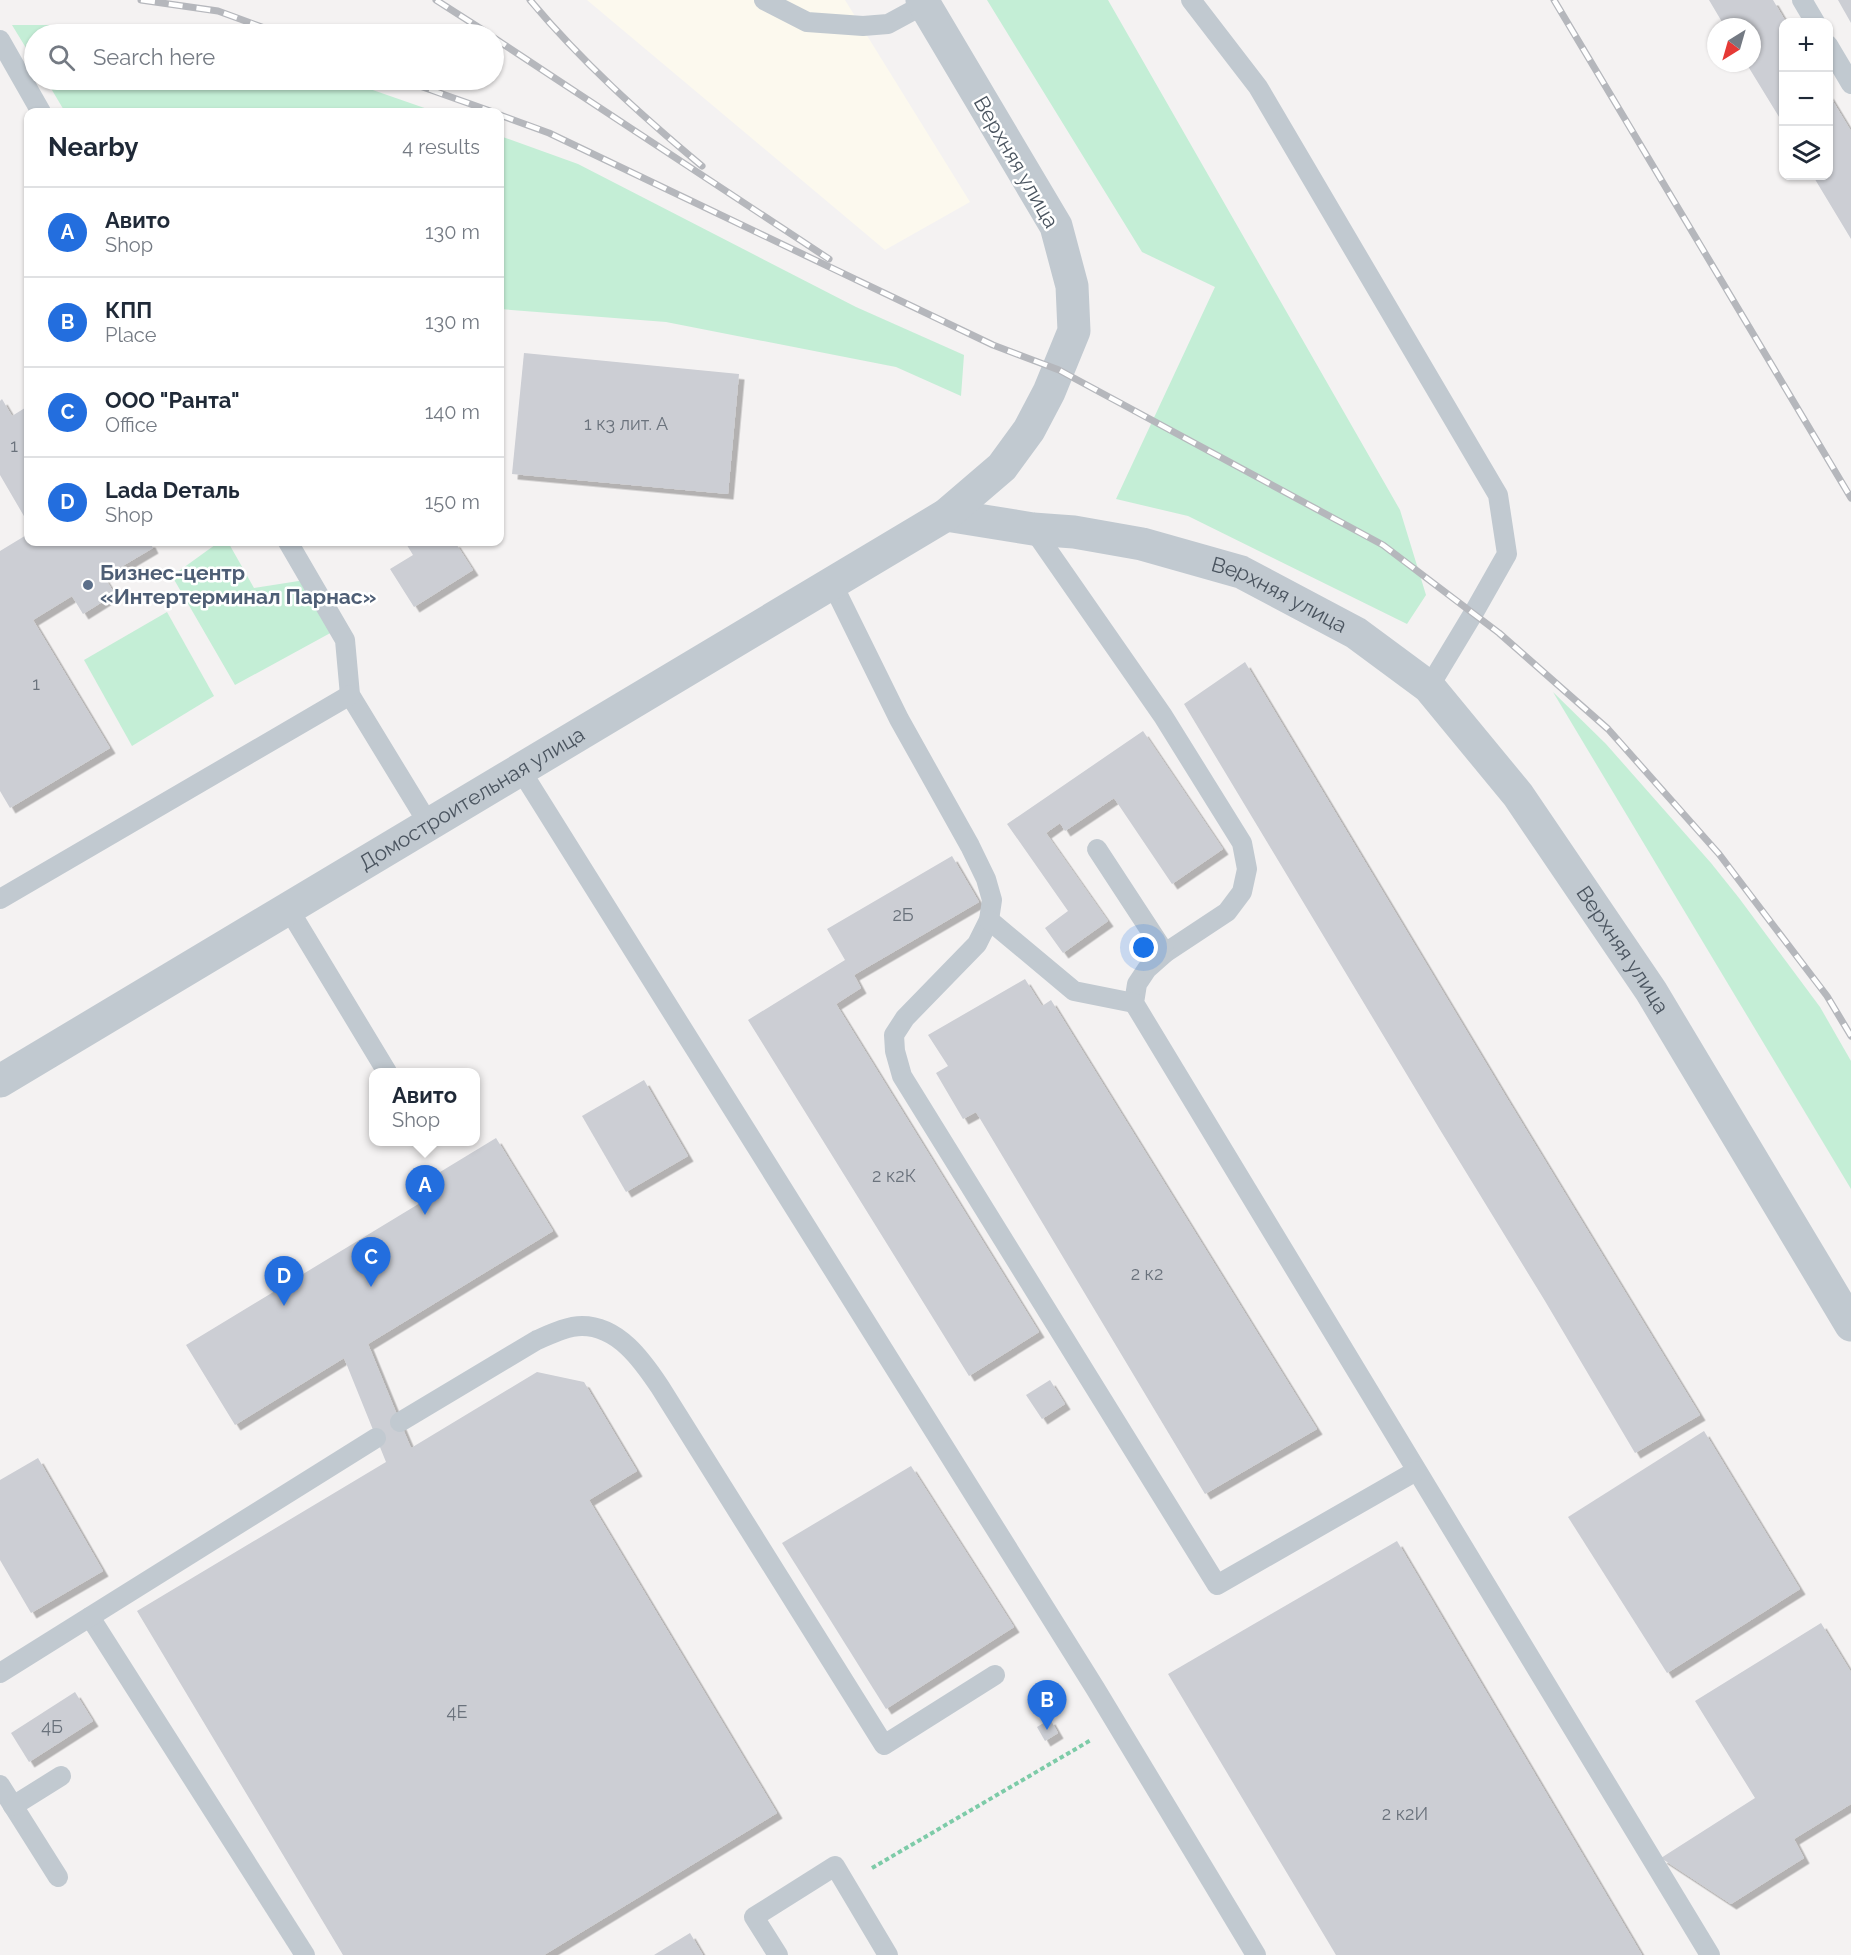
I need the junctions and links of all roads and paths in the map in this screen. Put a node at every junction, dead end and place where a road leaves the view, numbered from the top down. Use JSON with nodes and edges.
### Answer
{"nodes":[{"id":1,"x":764,"y":0,"type":"edge"},
{"id":2,"x":1191,"y":0,"type":"edge"},
{"id":3,"x":1802,"y":0,"type":"edge"},
{"id":4,"x":923,"y":2,"type":"edge"},
{"id":5,"x":1813,"y":18,"type":"edge"},
{"id":6,"x":0,"y":40,"type":"edge"},
{"id":7,"x":1833,"y":53,"type":"edge"},
{"id":8,"x":24,"y":82,"type":"edge"},
{"id":9,"x":1851,"y":84,"type":"edge"},
{"id":10,"x":28,"y":90,"type":"edge"},
{"id":11,"x":39,"y":108,"type":"edge"},
{"id":12,"x":946,"y":515,"type":"junction"},
{"id":13,"x":1033,"y":528,"type":"junction"},
{"id":14,"x":290,"y":546,"type":"edge"},
{"id":15,"x":832,"y":583,"type":"junction"},
{"id":16,"x":1429,"y":687,"type":"junction"},
{"id":17,"x":350,"y":695,"type":"junction"},
{"id":18,"x":520,"y":769,"type":"junction"},
{"id":19,"x":429,"y":823,"type":"junction"},
{"id":20,"x":1097,"y":849,"type":"dead end"},
{"id":21,"x":0,"y":899,"type":"edge"},
{"id":22,"x":288,"y":908,"type":"junction"},
{"id":23,"x":989,"y":920,"type":"junction"},
{"id":24,"x":1165,"y":953,"type":"junction"},
{"id":25,"x":1134,"y":1003,"type":"junction"},
{"id":26,"x":385,"y":1068,"type":"edge"},
{"id":27,"x":0,"y":1081,"type":"edge"},
{"id":28,"x":1851,"y":1325,"type":"edge"},
{"id":29,"x":400,"y":1422,"type":"dead end"},
{"id":30,"x":376,"y":1438,"type":"dead end"},
{"id":31,"x":1416,"y":1471,"type":"junction"},
{"id":32,"x":90,"y":1617,"type":"junction"},
{"id":33,"x":0,"y":1673,"type":"edge"},
{"id":34,"x":995,"y":1675,"type":"dead end"},
{"id":35,"x":1117,"y":1724,"type":"junction"},
{"id":36,"x":61,"y":1776,"type":"dead end"},
{"id":37,"x":0,"y":1785,"type":"edge"},
{"id":38,"x":14,"y":1806,"type":"junction"},
{"id":39,"x":58,"y":1877,"type":"dead end"},
{"id":40,"x":846,"y":1884,"type":"junction"},
{"id":41,"x":304,"y":1955,"type":"edge"},
{"id":42,"x":778,"y":1955,"type":"edge"},
{"id":43,"x":888,"y":1955,"type":"edge"},
{"id":44,"x":1256,"y":1955,"type":"edge"},
{"id":45,"x":1710,"y":1955,"type":"edge"}],
"edges":[{"from":1,"to":4,"type":"lane"},
{"from":2,"to":16,"type":"lane"},
{"from":3,"to":5,"type":"lane"},
{"from":4,"to":12,"type":"street","name":"Верхняя улица"},
{"from":6,"to":8,"type":"lane"},
{"from":7,"to":9,"type":"lane"},
{"from":10,"to":11,"type":"lane"},
{"from":12,"to":13,"type":"street","name":"Верхняя улица"},
{"from":12,"to":15,"type":"street","name":"Домостроительная улица"},
{"from":13,"to":16,"type":"street","name":"Верхняя улица"},
{"from":13,"to":24,"type":"lane"},
{"from":14,"to":17,"type":"lane"},
{"from":15,"to":18,"type":"street","name":"Домостроительная улица"},
{"from":15,"to":23,"type":"lane"},
{"from":16,"to":28,"type":"street","name":"Верхняя улица"},
{"from":17,"to":19,"type":"lane"},
{"from":17,"to":21,"type":"lane"},
{"from":18,"to":19,"type":"street","name":"Домостроительная улица"},
{"from":18,"to":35,"type":"lane"},
{"from":19,"to":22,"type":"street","name":"Домостроительная улица"},
{"from":20,"to":24,"type":"lane"},
{"from":22,"to":26,"type":"lane"},
{"from":22,"to":27,"type":"street","name":"Домостроительная улица"},
{"from":23,"to":25,"type":"lane"},
{"from":23,"to":31,"type":"lane"},
{"from":24,"to":25,"type":"lane"},
{"from":25,"to":31,"type":"lane"},
{"from":29,"to":34,"type":"lane"},
{"from":30,"to":32,"type":"lane"},
{"from":31,"to":45,"type":"lane"},
{"from":32,"to":33,"type":"lane"},
{"from":32,"to":41,"type":"lane"},
{"from":35,"to":40,"type":"path"},
{"from":35,"to":44,"type":"lane"},
{"from":36,"to":38,"type":"lane"},
{"from":37,"to":38,"type":"lane"},
{"from":38,"to":39,"type":"lane"},
{"from":40,"to":42,"type":"lane"},
{"from":40,"to":43,"type":"lane"}]}
